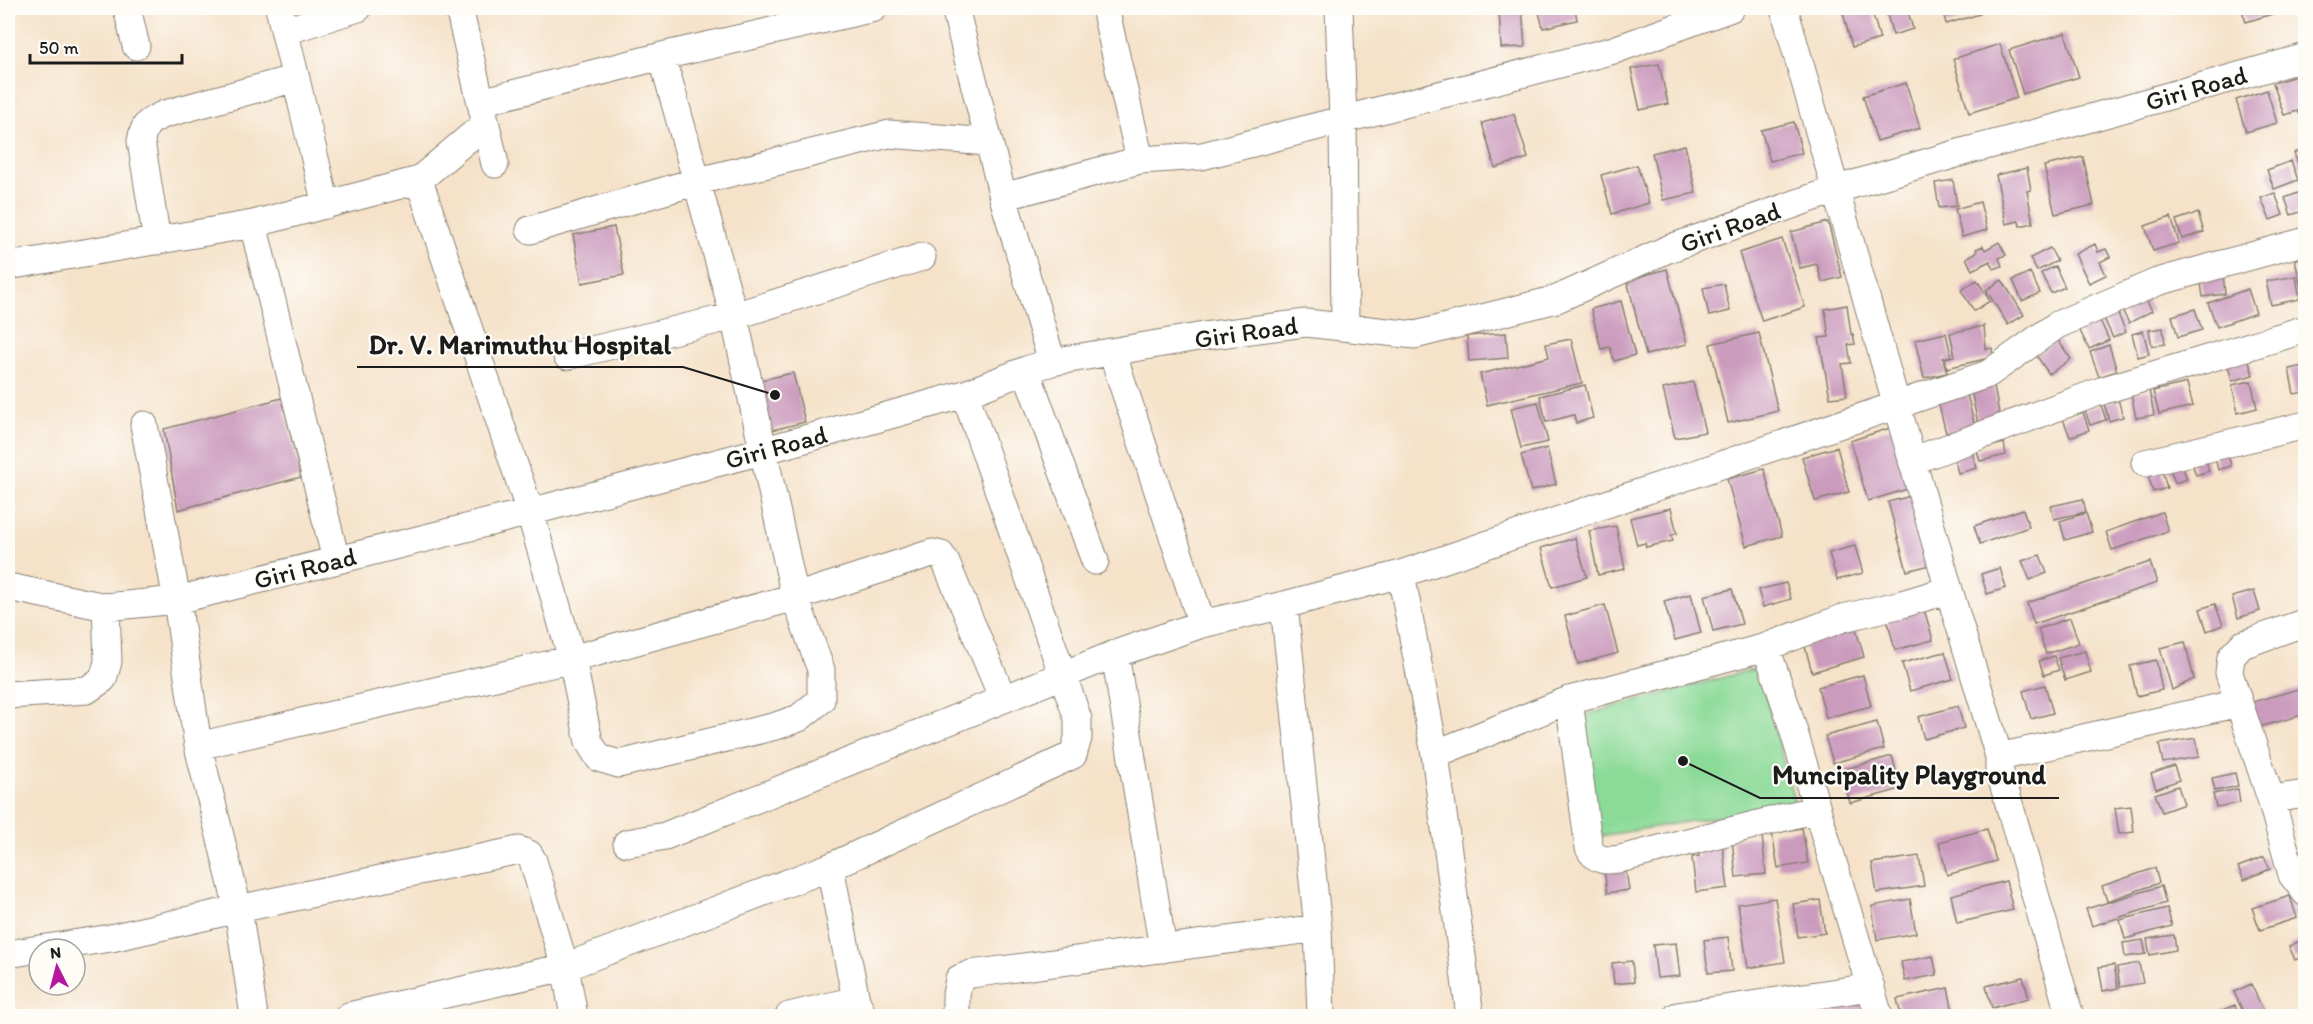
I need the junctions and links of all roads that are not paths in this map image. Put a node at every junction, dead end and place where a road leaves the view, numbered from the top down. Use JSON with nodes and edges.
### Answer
{"nodes":[{"id":1,"x":127,"y":8,"type":"edge"},
{"id":2,"x":358,"y":8,"type":"edge"},
{"id":3,"x":459,"y":8,"type":"edge"},
{"id":4,"x":874,"y":8,"type":"edge"},
{"id":5,"x":955,"y":8,"type":"edge"},
{"id":6,"x":1105,"y":8,"type":"edge"},
{"id":7,"x":1339,"y":8,"type":"edge"},
{"id":8,"x":1731,"y":8,"type":"edge"},
{"id":9,"x":1784,"y":8,"type":"edge"},
{"id":10,"x":282,"y":19,"type":"edge"},
{"id":11,"x":136,"y":46,"type":"dead end"},
{"id":12,"x":662,"y":56,"type":"junction"},
{"id":13,"x":2306,"y":57,"type":"edge"},
{"id":14,"x":296,"y":78,"type":"junction"},
{"id":15,"x":483,"y":113,"type":"junction"},
{"id":16,"x":1343,"y":120,"type":"junction"},
{"id":17,"x":988,"y":142,"type":"junction"},
{"id":18,"x":1140,"y":160,"type":"junction"},
{"id":19,"x":495,"y":164,"type":"dead end"},
{"id":20,"x":419,"y":180,"type":"junction"},
{"id":21,"x":698,"y":181,"type":"junction"},
{"id":22,"x":1834,"y":190,"type":"junction"},
{"id":23,"x":1002,"y":197,"type":"junction"},
{"id":24,"x":326,"y":205,"type":"junction"},
{"id":25,"x":253,"y":224,"type":"junction"},
{"id":26,"x":530,"y":230,"type":"dead end"},
{"id":27,"x":156,"y":241,"type":"junction"},
{"id":28,"x":2306,"y":241,"type":"edge"},
{"id":29,"x":922,"y":257,"type":"dead end"},
{"id":30,"x":8,"y":266,"type":"edge"},
{"id":31,"x":734,"y":316,"type":"junction"},
{"id":32,"x":1345,"y":326,"type":"junction"},
{"id":33,"x":2306,"y":329,"type":"edge"},
{"id":34,"x":1112,"y":352,"type":"junction"},
{"id":35,"x":567,"y":356,"type":"dead end"},
{"id":36,"x":1052,"y":362,"type":"junction"},
{"id":37,"x":1026,"y":370,"type":"junction"},
{"id":38,"x":965,"y":394,"type":"junction"},
{"id":39,"x":1896,"y":407,"type":"junction"},
{"id":40,"x":144,"y":425,"type":"dead end"},
{"id":41,"x":2306,"y":425,"type":"edge"},
{"id":42,"x":762,"y":451,"type":"junction"},
{"id":43,"x":1912,"y":461,"type":"junction"},
{"id":44,"x":2145,"y":463,"type":"dead end"},
{"id":45,"x":530,"y":512,"type":"junction"},
{"id":46,"x":336,"y":560,"type":"junction"},
{"id":47,"x":1095,"y":561,"type":"dead end"},
{"id":48,"x":1401,"y":574,"type":"junction"},
{"id":49,"x":8,"y":587,"type":"edge"},
{"id":50,"x":1948,"y":590,"type":"junction"},
{"id":51,"x":795,"y":597,"type":"junction"},
{"id":52,"x":177,"y":600,"type":"junction"},
{"id":53,"x":1284,"y":605,"type":"junction"},
{"id":54,"x":106,"y":607,"type":"junction"},
{"id":55,"x":2306,"y":622,"type":"edge"},
{"id":56,"x":1202,"y":624,"type":"junction"},
{"id":57,"x":1766,"y":647,"type":"junction"},
{"id":58,"x":1115,"y":654,"type":"junction"},
{"id":59,"x":572,"y":659,"type":"junction"},
{"id":60,"x":1064,"y":676,"type":"junction"},
{"id":61,"x":8,"y":695,"type":"edge"},
{"id":62,"x":1003,"y":699,"type":"junction"},
{"id":63,"x":1569,"y":700,"type":"junction"},
{"id":64,"x":2239,"y":703,"type":"junction"},
{"id":65,"x":198,"y":746,"type":"junction"},
{"id":66,"x":1435,"y":754,"type":"junction"},
{"id":67,"x":1999,"y":757,"type":"junction"},
{"id":68,"x":2306,"y":794,"type":"edge"},
{"id":69,"x":2271,"y":799,"type":"junction"},
{"id":70,"x":1816,"y":810,"type":"junction"},
{"id":71,"x":627,"y":843,"type":"dead end"},
{"id":72,"x":830,"y":867,"type":"junction"},
{"id":73,"x":2306,"y":893,"type":"edge"},
{"id":74,"x":238,"y":909,"type":"junction"},
{"id":75,"x":1318,"y":928,"type":"junction"},
{"id":76,"x":87,"y":942,"type":"edge"},
{"id":77,"x":1163,"y":949,"type":"junction"},
{"id":78,"x":27,"y":951,"type":"edge"},
{"id":79,"x":8,"y":954,"type":"edge"},
{"id":80,"x":565,"y":967,"type":"junction"},
{"id":81,"x":1871,"y":987,"type":"junction"},
{"id":82,"x":860,"y":1008,"type":"edge"},
{"id":83,"x":254,"y":1017,"type":"edge"},
{"id":84,"x":349,"y":1017,"type":"edge"},
{"id":85,"x":574,"y":1017,"type":"edge"},
{"id":86,"x":789,"y":1017,"type":"edge"},
{"id":87,"x":956,"y":1017,"type":"edge"},
{"id":88,"x":1322,"y":1017,"type":"edge"},
{"id":89,"x":1470,"y":1017,"type":"edge"},
{"id":90,"x":1677,"y":1017,"type":"edge"},
{"id":91,"x":1879,"y":1017,"type":"edge"},
{"id":92,"x":2070,"y":1017,"type":"edge"}],
"edges":[{"from":1,"to":11,"type":"street"},
{"from":2,"to":10,"type":"street"},
{"from":3,"to":15,"type":"street"},
{"from":4,"to":12,"type":"street"},
{"from":5,"to":17,"type":"street"},
{"from":6,"to":18,"type":"street"},
{"from":7,"to":16,"type":"street"},
{"from":8,"to":16,"type":"street"},
{"from":9,"to":22,"type":"street"},
{"from":10,"to":14,"type":"street"},
{"from":12,"to":15,"type":"street"},
{"from":12,"to":21,"type":"street"},
{"from":13,"to":22,"type":"street","name":"Giri Road"},
{"from":14,"to":24,"type":"street"},
{"from":14,"to":27,"type":"street"},
{"from":15,"to":19,"type":"street"},
{"from":15,"to":20,"type":"street"},
{"from":16,"to":18,"type":"street"},
{"from":16,"to":32,"type":"street"},
{"from":17,"to":21,"type":"street"},
{"from":17,"to":23,"type":"street"},
{"from":18,"to":23,"type":"street"},
{"from":20,"to":24,"type":"street"},
{"from":20,"to":45,"type":"street"},
{"from":21,"to":26,"type":"street"},
{"from":21,"to":31,"type":"street"},
{"from":22,"to":32,"type":"street","name":"Giri Road"},
{"from":22,"to":39,"type":"street"},
{"from":23,"to":36,"type":"street"},
{"from":24,"to":25,"type":"street"},
{"from":25,"to":27,"type":"street"},
{"from":25,"to":46,"type":"street"},
{"from":27,"to":30,"type":"street"},
{"from":28,"to":39,"type":"street"},
{"from":29,"to":31,"type":"street"},
{"from":31,"to":35,"type":"street"},
{"from":31,"to":42,"type":"street"},
{"from":32,"to":34,"type":"street","name":"Giri Road"},
{"from":33,"to":43,"type":"street"},
{"from":34,"to":36,"type":"street","name":"Giri Road"},
{"from":34,"to":56,"type":"street"},
{"from":36,"to":37,"type":"street","name":"Giri Road"},
{"from":37,"to":38,"type":"street","name":"Giri Road"},
{"from":37,"to":47,"type":"street"},
{"from":38,"to":42,"type":"street","name":"Giri Road"},
{"from":38,"to":60,"type":"street"},
{"from":39,"to":43,"type":"street"},
{"from":39,"to":48,"type":"street"},
{"from":40,"to":52,"type":"street"},
{"from":41,"to":44,"type":"street"},
{"from":42,"to":45,"type":"street","name":"Giri Road"},
{"from":42,"to":51,"type":"street"},
{"from":43,"to":50,"type":"street"},
{"from":45,"to":46,"type":"street","name":"Giri Road"},
{"from":45,"to":59,"type":"street"},
{"from":46,"to":52,"type":"street","name":"Giri Road"},
{"from":48,"to":53,"type":"street"},
{"from":48,"to":66,"type":"street"},
{"from":49,"to":54,"type":"street","name":"Giri Road"},
{"from":50,"to":57,"type":"street"},
{"from":50,"to":67,"type":"street"},
{"from":51,"to":59,"type":"street"},
{"from":51,"to":59,"type":"street"},
{"from":51,"to":62,"type":"street"},
{"from":52,"to":54,"type":"street","name":"Giri Road"},
{"from":52,"to":65,"type":"street"},
{"from":53,"to":56,"type":"street"},
{"from":53,"to":75,"type":"street"},
{"from":54,"to":61,"type":"street"},
{"from":55,"to":64,"type":"street"},
{"from":56,"to":58,"type":"street"},
{"from":57,"to":63,"type":"street"},
{"from":57,"to":70,"type":"street"},
{"from":58,"to":60,"type":"street"},
{"from":58,"to":77,"type":"street"},
{"from":59,"to":65,"type":"street"},
{"from":60,"to":62,"type":"street"},
{"from":60,"to":72,"type":"street"},
{"from":62,"to":71,"type":"street"},
{"from":63,"to":66,"type":"street"},
{"from":63,"to":70,"type":"street"},
{"from":64,"to":67,"type":"street"},
{"from":64,"to":69,"type":"street"},
{"from":65,"to":74,"type":"street"},
{"from":66,"to":89,"type":"street"},
{"from":67,"to":92,"type":"street"},
{"from":68,"to":69,"type":"street"},
{"from":69,"to":73,"type":"street"},
{"from":70,"to":81,"type":"street"},
{"from":72,"to":80,"type":"street"},
{"from":72,"to":82,"type":"street"},
{"from":74,"to":76,"type":"street"},
{"from":74,"to":80,"type":"street"},
{"from":74,"to":83,"type":"street"},
{"from":75,"to":77,"type":"street"},
{"from":75,"to":88,"type":"street"},
{"from":77,"to":87,"type":"street"},
{"from":78,"to":79,"type":"street"},
{"from":80,"to":84,"type":"street"},
{"from":80,"to":85,"type":"street"},
{"from":81,"to":90,"type":"street"},
{"from":81,"to":91,"type":"street"},
{"from":82,"to":86,"type":"street"}]}
